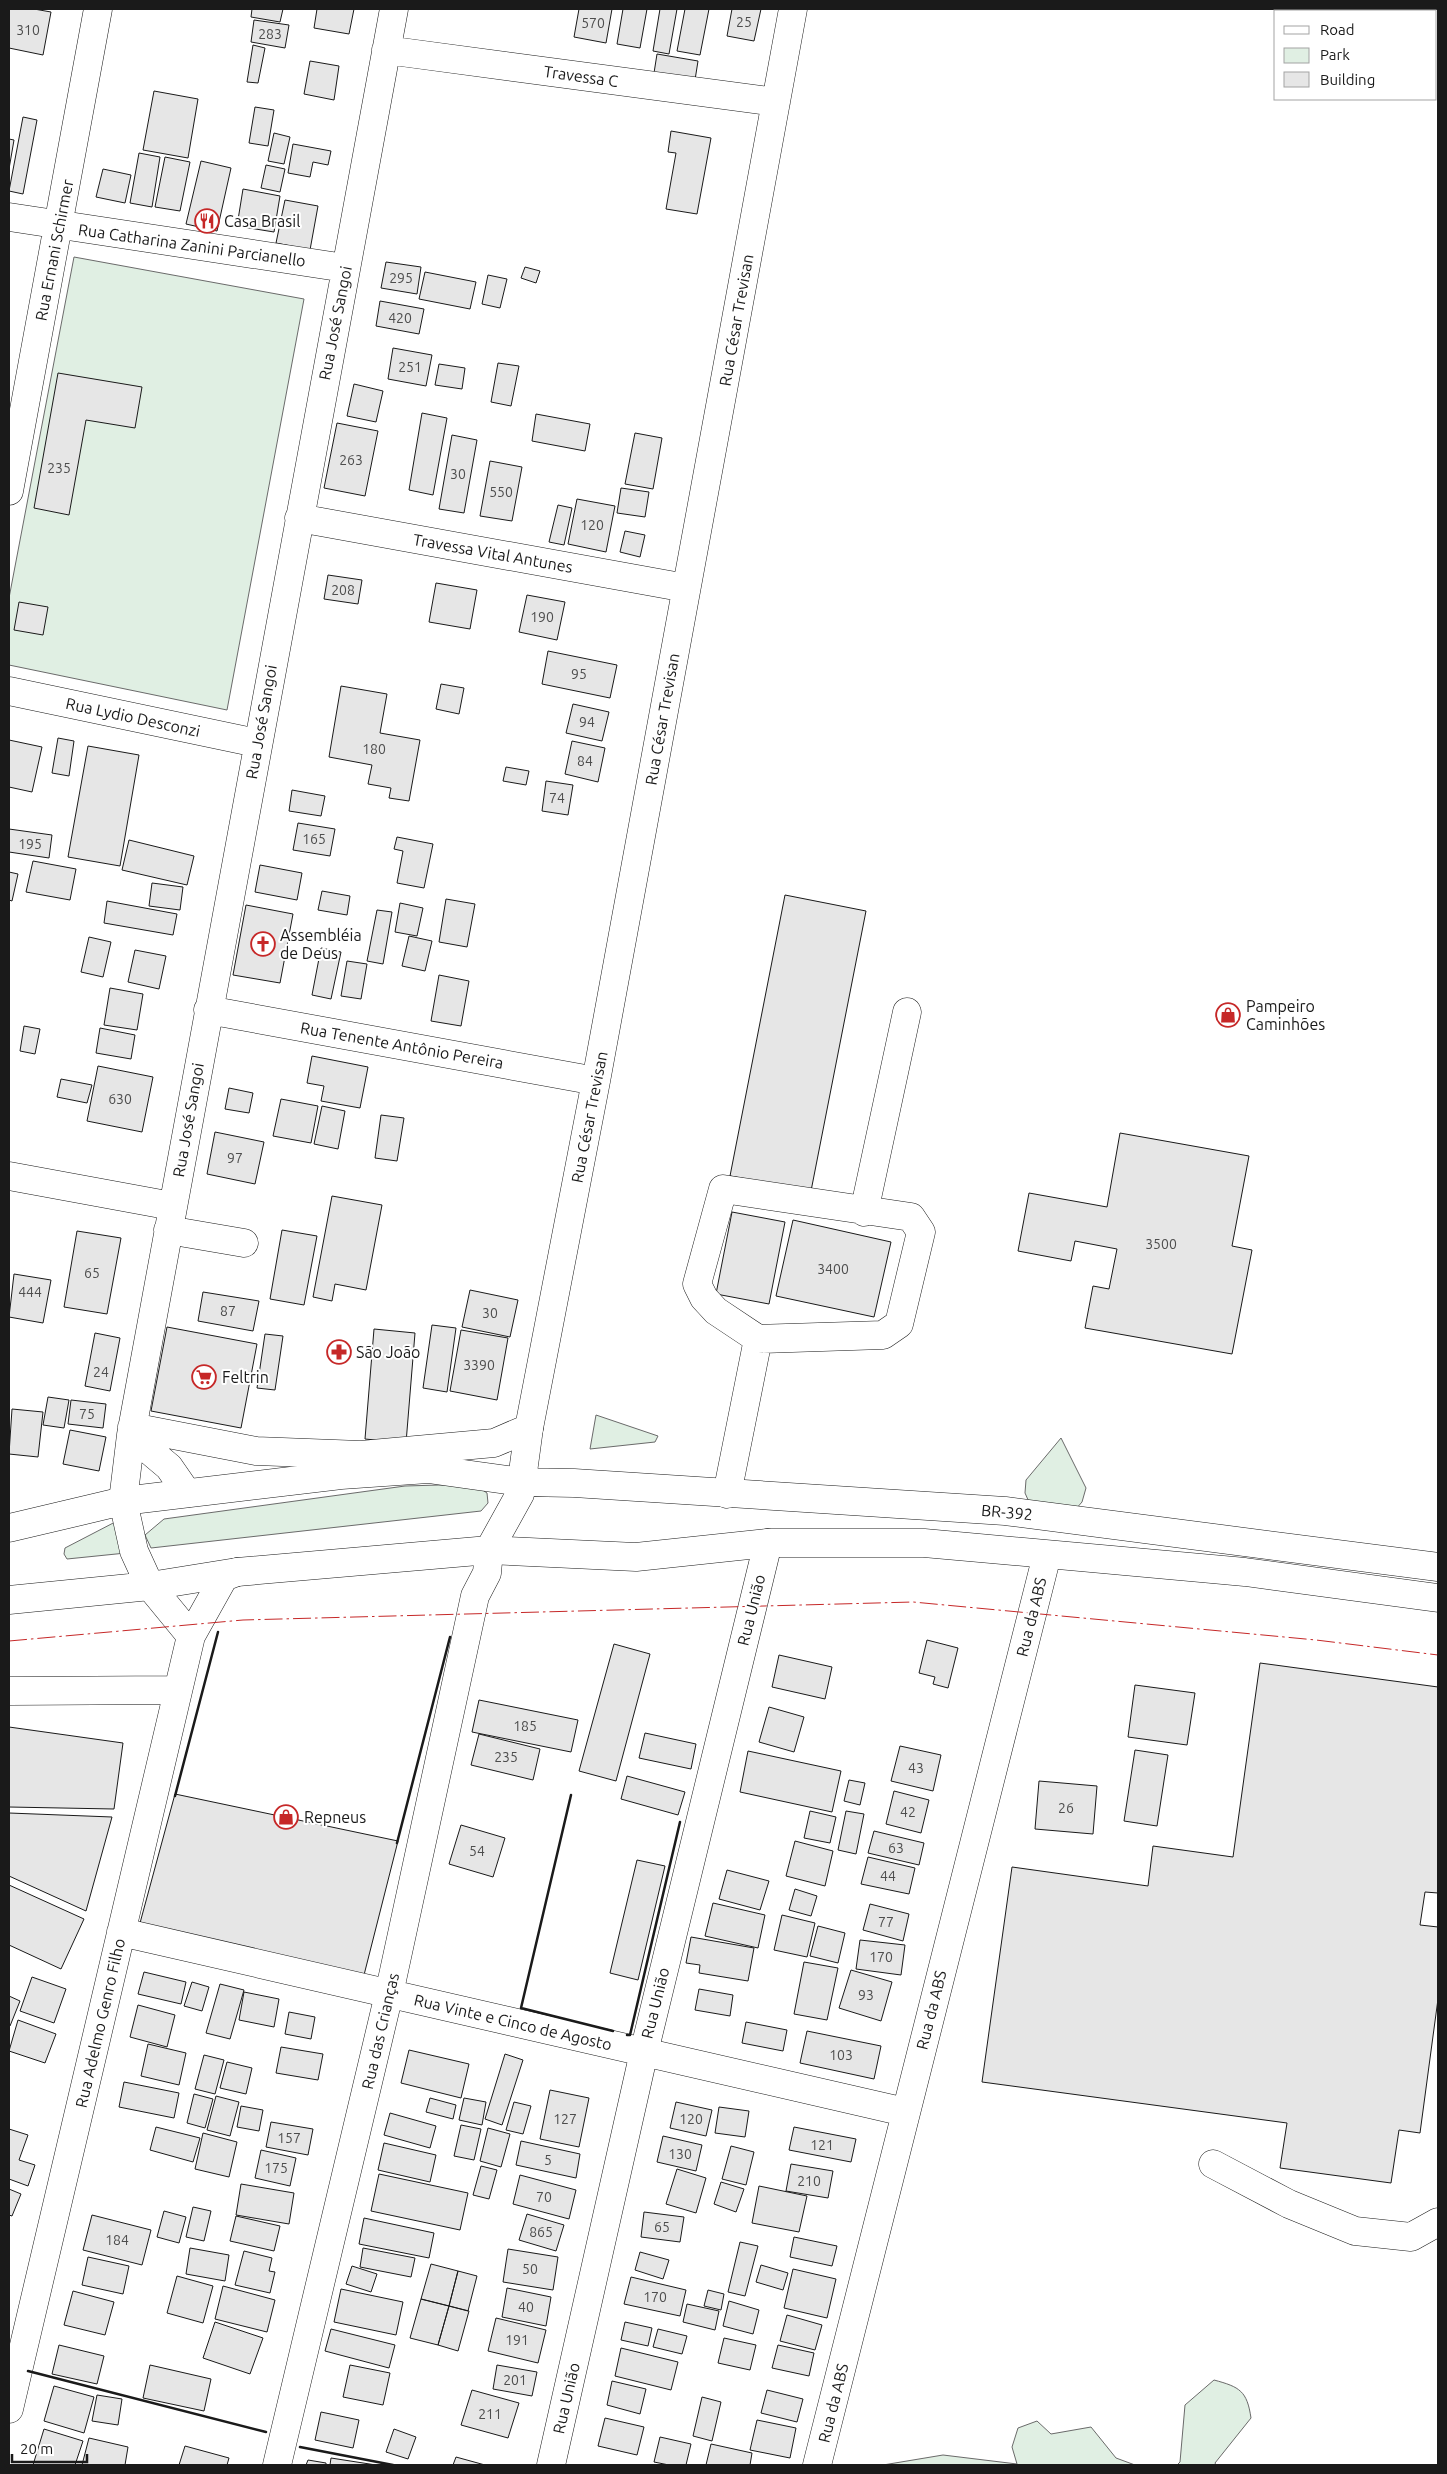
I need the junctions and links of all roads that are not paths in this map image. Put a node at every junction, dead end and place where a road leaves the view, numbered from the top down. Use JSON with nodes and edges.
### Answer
{"nodes":[{"id":1,"x":98,"y":9,"type":"edge"},
{"id":2,"x":394,"y":9,"type":"edge"},
{"id":3,"x":793,"y":9,"type":"edge"},
{"id":4,"x":386,"y":50,"type":"junction"},
{"id":5,"x":776,"y":102,"type":"junction"},
{"id":6,"x":9,"y":217,"type":"edge"},
{"id":7,"x":59,"y":226,"type":"junction"},
{"id":8,"x":345,"y":268,"type":"junction"},
{"id":9,"x":9,"y":492,"type":"edge"},
{"id":10,"x":298,"y":518,"type":"junction"},
{"id":11,"x":686,"y":588,"type":"junction"},
{"id":12,"x":9,"y":691,"type":"edge"},
{"id":13,"x":257,"y":743,"type":"junction"},
{"id":14,"x":208,"y":1010,"type":"junction"},
{"id":15,"x":907,"y":1012,"type":"dead end"},
{"id":16,"x":596,"y":1081,"type":"junction"},
{"id":17,"x":9,"y":1176,"type":"edge"},
{"id":18,"x":864,"y":1212,"type":"junction"},
{"id":19,"x":170,"y":1218,"type":"junction"},
{"id":20,"x":244,"y":1243,"type":"dead end"},
{"id":21,"x":758,"y":1339,"type":"junction"},
{"id":22,"x":132,"y":1431,"type":"junction"},
{"id":23,"x":527,"y":1438,"type":"junction"},
{"id":24,"x":482,"y":1475,"type":"junction"},
{"id":25,"x":521,"y":1482,"type":"junction"},
{"id":26,"x":574,"y":1483,"type":"junction"},
{"id":27,"x":187,"y":1493,"type":"junction"},
{"id":28,"x":727,"y":1494,"type":"junction"},
{"id":29,"x":123,"y":1501,"type":"junction"},
{"id":30,"x":507,"y":1517,"type":"junction"},
{"id":31,"x":9,"y":1528,"type":"edge"},
{"id":32,"x":768,"y":1543,"type":"junction"},
{"id":33,"x":477,"y":1551,"type":"junction"},
{"id":34,"x":1047,"y":1555,"type":"junction"},
{"id":35,"x":1438,"y":1567,"type":"edge"},
{"id":36,"x":238,"y":1572,"type":"junction"},
{"id":37,"x":150,"y":1586,"type":"junction"},
{"id":38,"x":1438,"y":1598,"type":"edge"},
{"id":39,"x":9,"y":1600,"type":"edge"},
{"id":40,"x":191,"y":1636,"type":"junction"},
{"id":41,"x":178,"y":1690,"type":"junction"},
{"id":42,"x":9,"y":1691,"type":"edge"},
{"id":43,"x":121,"y":1932,"type":"junction"},
{"id":44,"x":389,"y":1994,"type":"junction"},
{"id":45,"x":644,"y":2052,"type":"junction"},
{"id":46,"x":905,"y":2112,"type":"junction"},
{"id":47,"x":1213,"y":2164,"type":"dead end"},
{"id":48,"x":1438,"y":2222,"type":"edge"},
{"id":49,"x":9,"y":2409,"type":"edge"},
{"id":50,"x":278,"y":2465,"type":"edge"},
{"id":51,"x":551,"y":2465,"type":"edge"},
{"id":52,"x":817,"y":2465,"type":"edge"}],
"edges":[{"from":1,"to":7,"type":"main road","name":"Rua Ernani Schirmer"},
{"from":2,"to":4,"type":"main road","name":"Rua José Sangoi"},
{"from":3,"to":5,"type":"main road","name":"Rua César Trevisan"},
{"from":4,"to":5,"type":"main road","name":"Travessa C"},
{"from":4,"to":8,"type":"main road","name":"Rua José Sangoi"},
{"from":5,"to":11,"type":"main road","name":"Rua César Trevisan"},
{"from":6,"to":7,"type":"main road","name":"Rua Catharina Zanini Parcianello"},
{"from":7,"to":8,"type":"main road","name":"Rua Catharina Zanini Parcianello"},
{"from":7,"to":9,"type":"main road","name":"Rua Ernani Schirmer"},
{"from":8,"to":10,"type":"main road","name":"Rua José Sangoi"},
{"from":10,"to":11,"type":"main road","name":"Travessa Vital Antunes"},
{"from":10,"to":13,"type":"main road","name":"Rua José Sangoi"},
{"from":11,"to":16,"type":"main road","name":"Rua César Trevisan"},
{"from":12,"to":13,"type":"main road","name":"Rua Lydio Desconzi"},
{"from":13,"to":14,"type":"main road","name":"Rua José Sangoi"},
{"from":14,"to":16,"type":"main road","name":"Rua Tenente Antônio Pereira"},
{"from":14,"to":19,"type":"main road","name":"Rua José Sangoi"},
{"from":15,"to":18,"type":"main road"},
{"from":16,"to":23,"type":"main road","name":"Rua César Trevisan"},
{"from":17,"to":19,"type":"main road"},
{"from":18,"to":21,"type":"main road"},
{"from":18,"to":21,"type":"main road"},
{"from":19,"to":20,"type":"main road"},
{"from":19,"to":22,"type":"main road","name":"Rua José Sangoi"},
{"from":21,"to":28,"type":"main road"},
{"from":22,"to":23,"type":"main road"},
{"from":22,"to":27,"type":"main road"},
{"from":22,"to":29,"type":"main road","name":"Rua José Sangoi"},
{"from":23,"to":24,"type":"main road"},
{"from":23,"to":25,"type":"main road","name":"Rua César Trevisan"},
{"from":23,"to":26,"type":"main road"},
{"from":24,"to":25,"type":"main road"},
{"from":24,"to":27,"type":"main road"},
{"from":24,"to":30,"type":"main road"},
{"from":25,"to":26,"type":"main road"},
{"from":25,"to":30,"type":"main road","name":"Rua César Trevisan"},
{"from":26,"to":28,"type":"main road","name":"BR-392"},
{"from":27,"to":29,"type":"main road"},
{"from":28,"to":35,"type":"main road","name":"BR-392"},
{"from":29,"to":31,"type":"main road"},
{"from":29,"to":37,"type":"main road","name":"Rua José Sangoi"},
{"from":30,"to":33,"type":"main road","name":"Rua César Trevisan"},
{"from":32,"to":33,"type":"main road"},
{"from":32,"to":34,"type":"main road"},
{"from":32,"to":45,"type":"main road","name":"Rua União"},
{"from":33,"to":36,"type":"main road"},
{"from":33,"to":44,"type":"main road","name":"Rua das Crianças"},
{"from":34,"to":38,"type":"main road"},
{"from":34,"to":46,"type":"main road","name":"Rua da ABS"},
{"from":36,"to":37,"type":"main road"},
{"from":36,"to":40,"type":"main road","name":"Rua Adelmo Genro Filho"},
{"from":37,"to":39,"type":"main road"},
{"from":37,"to":40,"type":"main road"},
{"from":40,"to":41,"type":"main road","name":"Rua Adelmo Genro Filho"},
{"from":41,"to":42,"type":"main road"},
{"from":41,"to":43,"type":"main road","name":"Rua Adelmo Genro Filho"},
{"from":43,"to":44,"type":"main road","name":"Rua Vinte e Cinco de Agosto"},
{"from":43,"to":49,"type":"main road","name":"Rua Adelmo Genro Filho"},
{"from":44,"to":45,"type":"main road","name":"Rua Vinte e Cinco de Agosto"},
{"from":44,"to":50,"type":"main road","name":"Rua das Crianças"},
{"from":45,"to":46,"type":"main road","name":"Rua Vinte e Cinco de Agosto"},
{"from":45,"to":51,"type":"main road","name":"Rua União"},
{"from":46,"to":52,"type":"main road","name":"Rua da ABS"},
{"from":47,"to":48,"type":"main road"}]}
